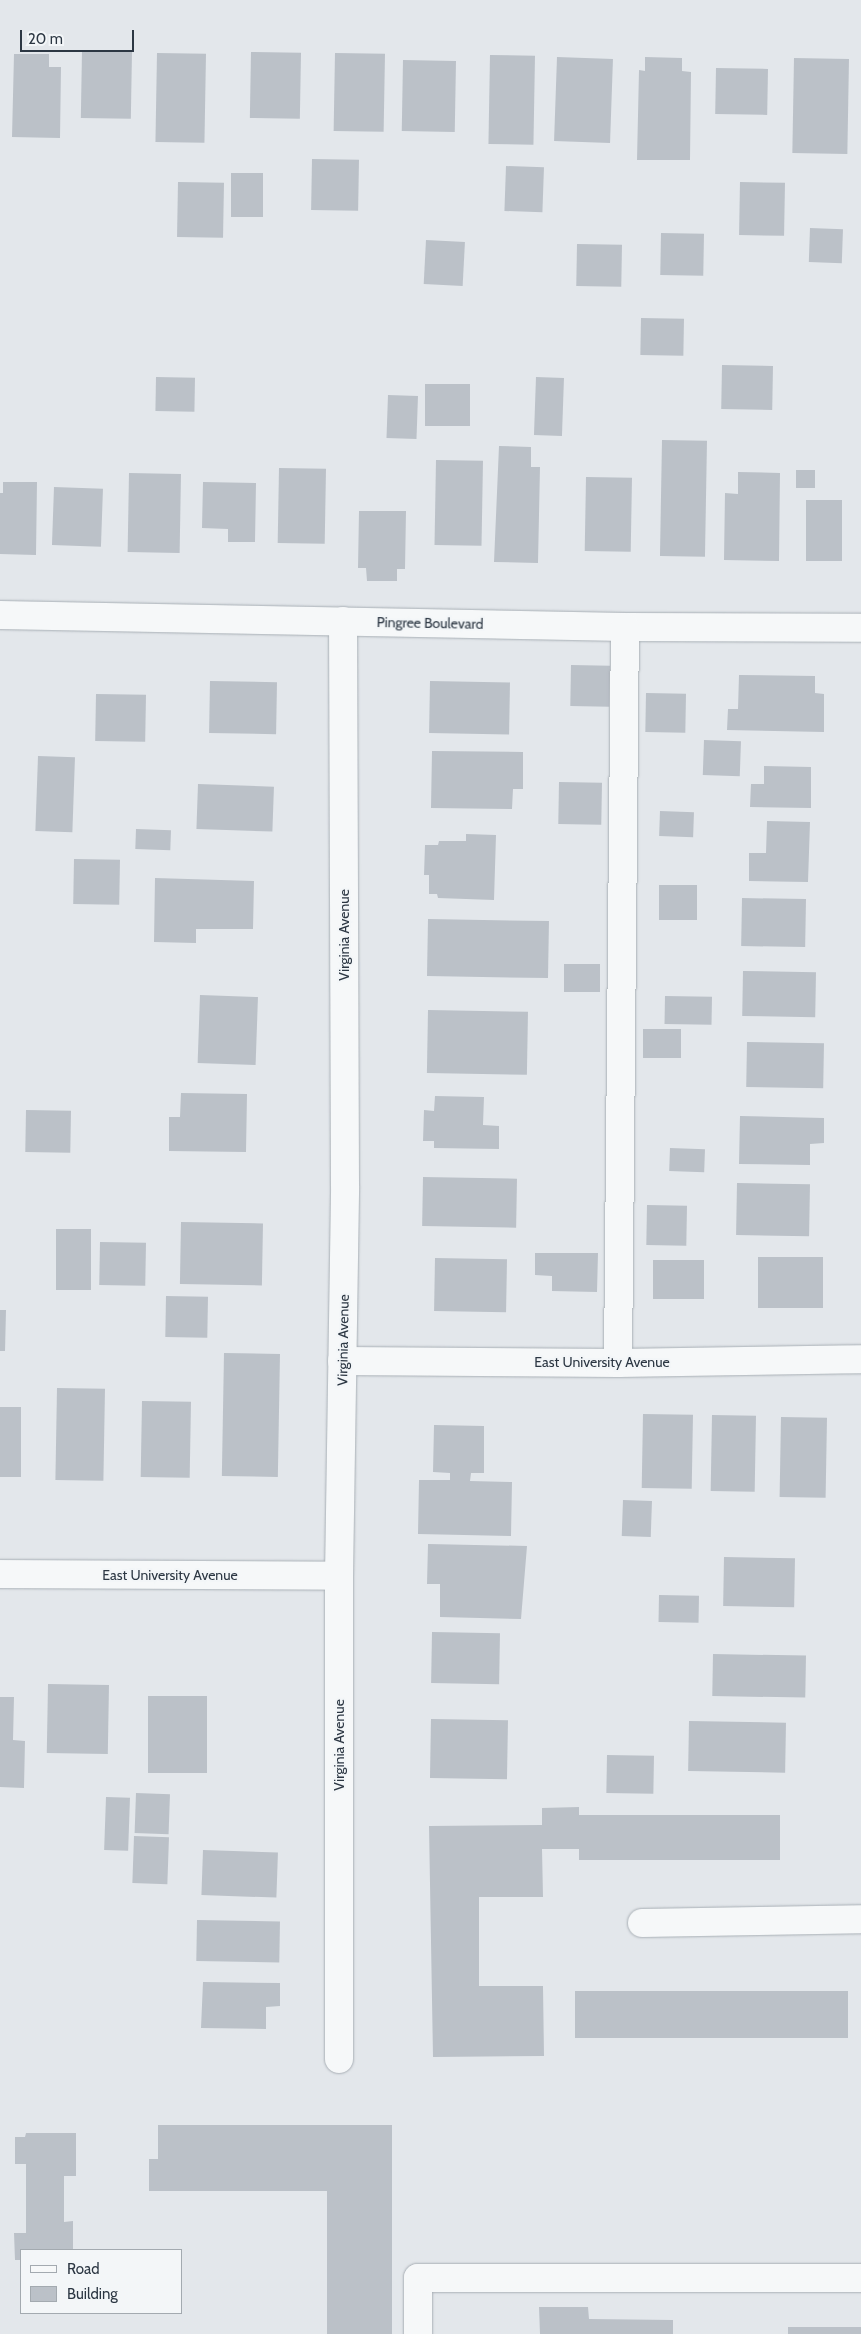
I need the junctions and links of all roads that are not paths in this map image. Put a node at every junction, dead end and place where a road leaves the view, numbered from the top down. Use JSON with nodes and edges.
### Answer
{"nodes":[{"id":1,"x":0,"y":615,"type":"edge"},
{"id":2,"x":343,"y":621,"type":"junction"},
{"id":3,"x":625,"y":627,"type":"junction"},
{"id":4,"x":861,"y":628,"type":"edge"},
{"id":5,"x":861,"y":1359,"type":"edge"},
{"id":6,"x":342,"y":1360,"type":"junction"},
{"id":7,"x":618,"y":1363,"type":"junction"},
{"id":8,"x":0,"y":1574,"type":"edge"},
{"id":9,"x":339,"y":1576,"type":"junction"},
{"id":10,"x":861,"y":1919,"type":"edge"},
{"id":11,"x":642,"y":1923,"type":"dead end"},
{"id":12,"x":339,"y":2059,"type":"dead end"},
{"id":13,"x":861,"y":2278,"type":"edge"},
{"id":14,"x":418,"y":2334,"type":"edge"}],
"edges":[{"from":1,"to":2,"type":"street","name":"Pingree Boulevard"},
{"from":2,"to":3,"type":"street","name":"Pingree Boulevard"},
{"from":2,"to":6,"type":"street","name":"Virginia Avenue"},
{"from":3,"to":4,"type":"street","name":"Pingree Boulevard"},
{"from":3,"to":7,"type":"street"},
{"from":5,"to":7,"type":"street","name":"East University Avenue"},
{"from":6,"to":7,"type":"street","name":"East University Avenue"},
{"from":6,"to":9,"type":"street","name":"Virginia Avenue"},
{"from":8,"to":9,"type":"street","name":"East University Avenue"},
{"from":9,"to":12,"type":"street","name":"Virginia Avenue"},
{"from":10,"to":11,"type":"street"},
{"from":13,"to":14,"type":"street"}]}
